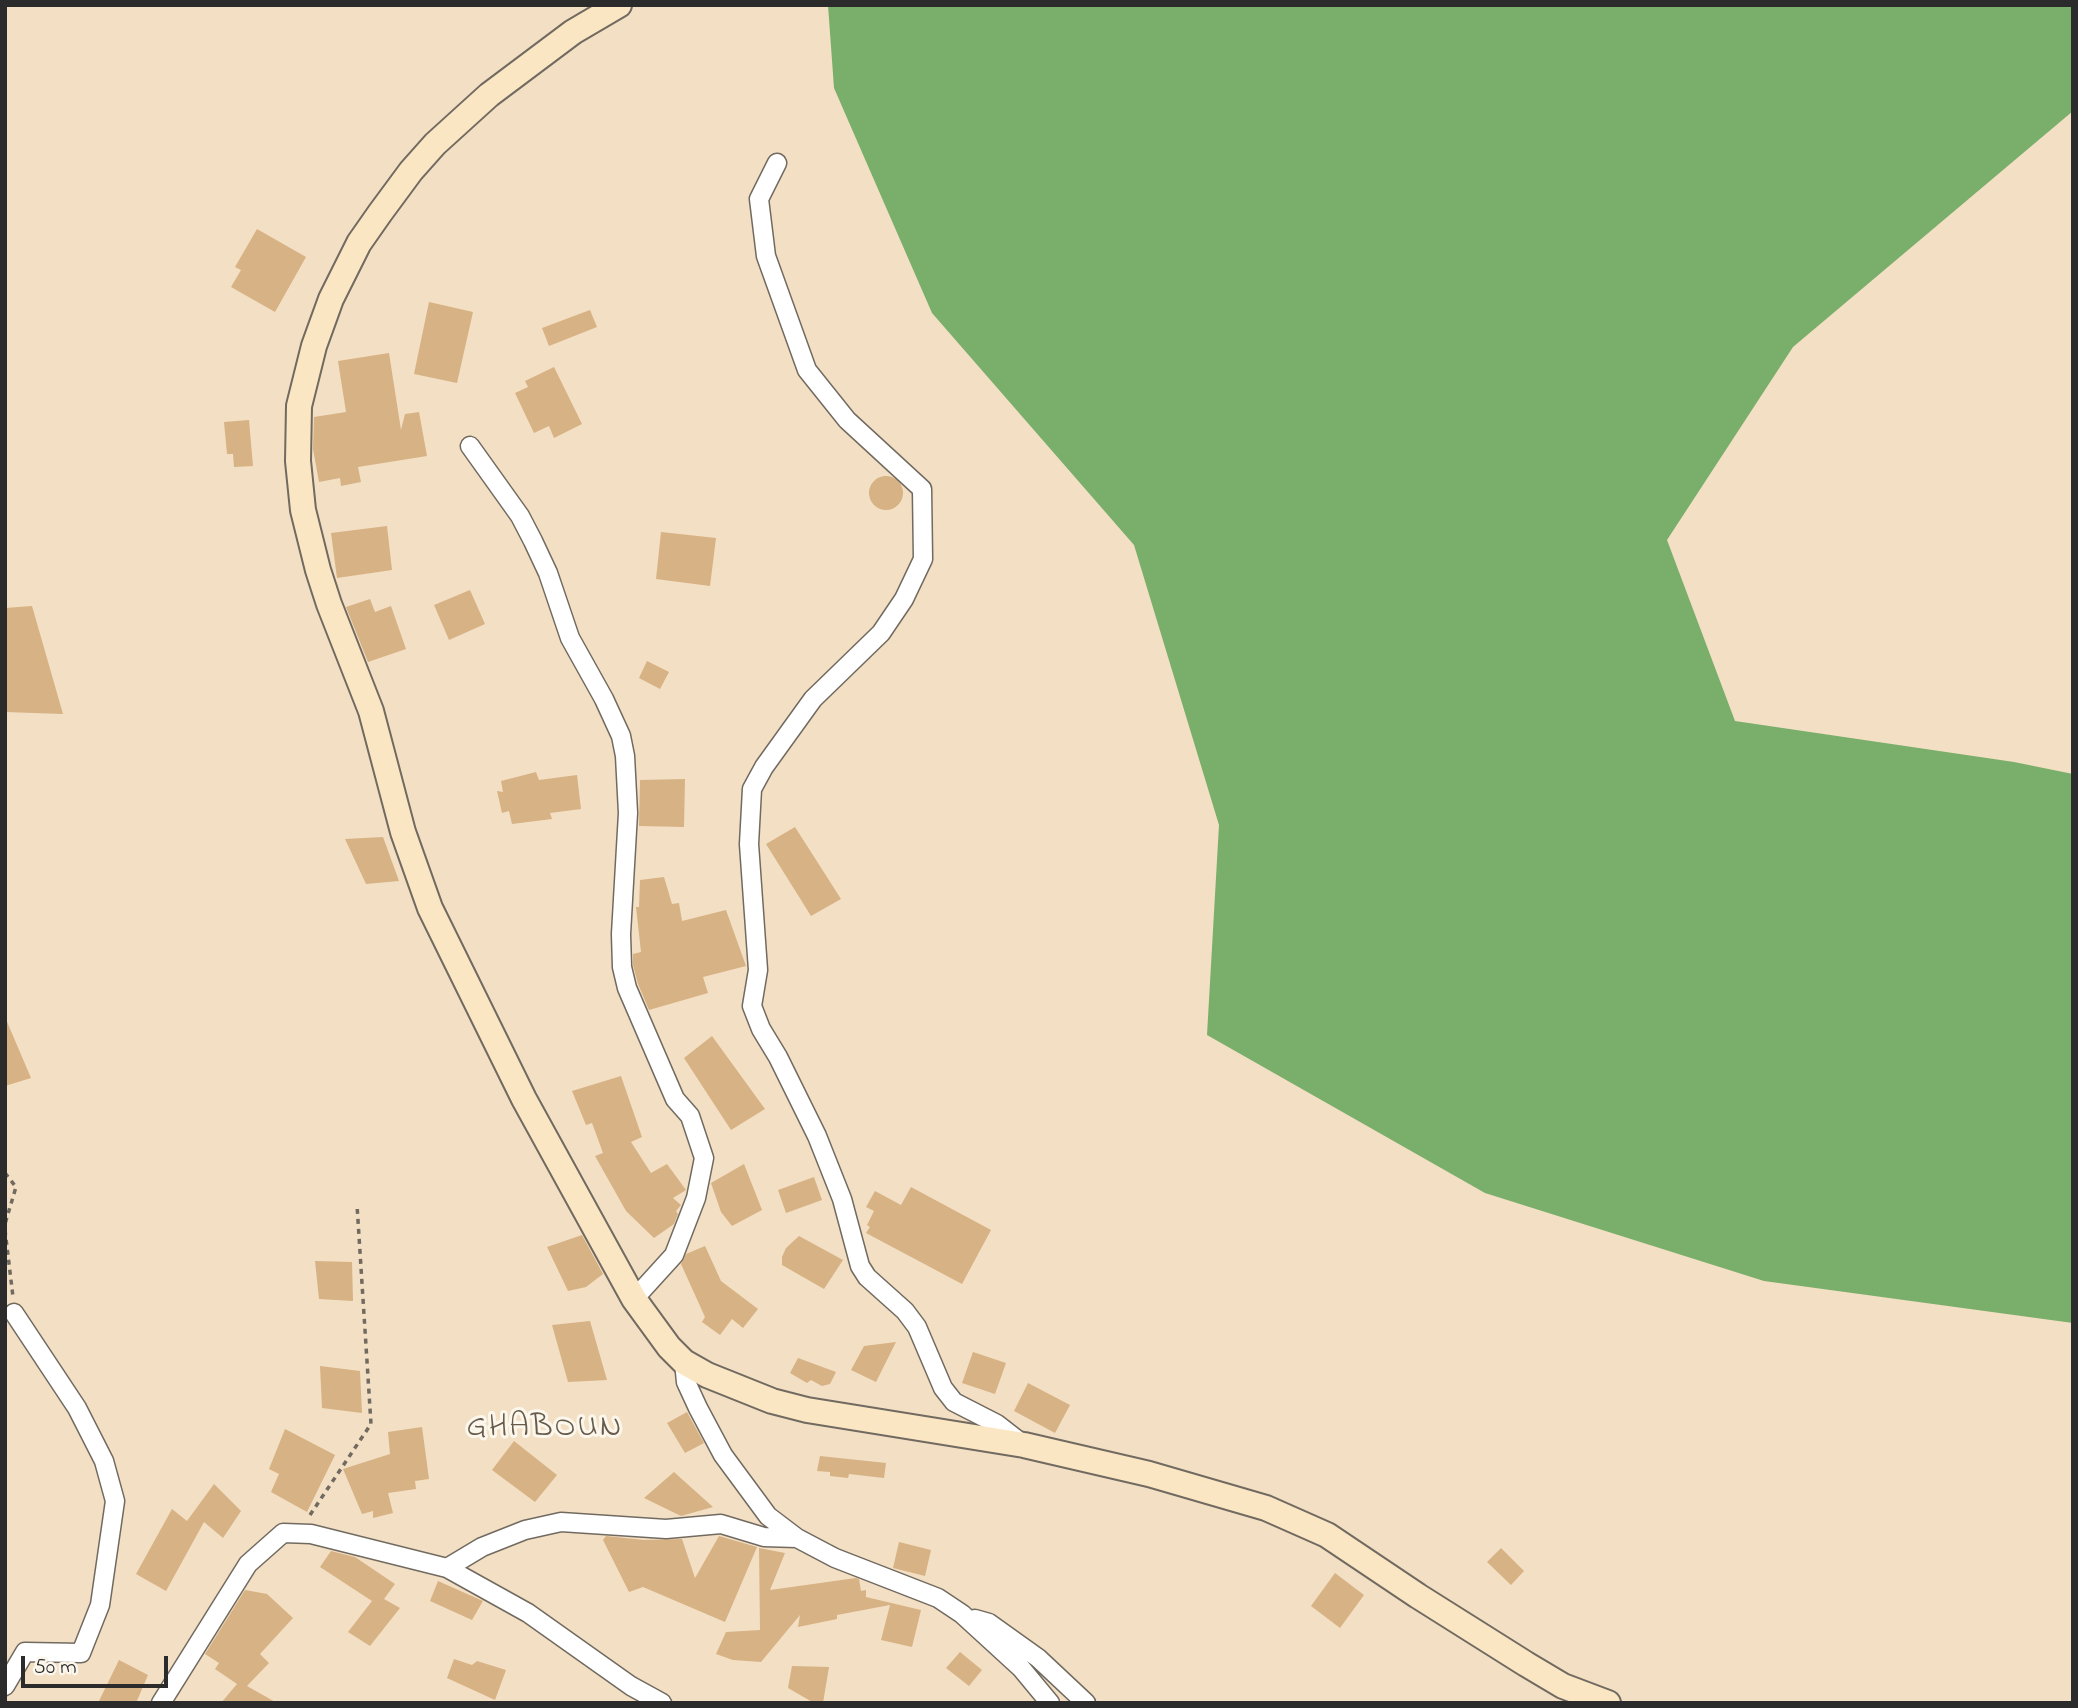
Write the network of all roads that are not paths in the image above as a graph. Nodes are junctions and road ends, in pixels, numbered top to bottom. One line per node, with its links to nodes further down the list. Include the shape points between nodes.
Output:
1 (619, 5): 4 (main road, via 573,32 489,95 435,144 380,212 331,299 314,346 299,406 298,449 303,510 318,570 371,711 425,898 524,1099)
2 (777, 163): 7 (street, via 759,200 766,256 807,370 847,420 922,489 923,559 881,633 814,699 752,789 749,845 758,970 752,1006 817,1136 867,1278 917,1327 943,1388 954,1402 997,1424)
3 (470, 446): 4 (street, via 525,525 548,573 570,638 621,736 628,813 622,967 675,1099 690,1116 704,1158 696,1198 674,1255)
4 (634, 1299): 6 (main road)
5 (15, 1313): 11 (street, via 78,1408 104,1461 115,1501 100,1605 81,1653 26,1652)
6 (684, 1362): 7 (main road, via 772,1401 807,1410); 8 (street, via 686,1382 723,1455 768,1516)
7 (1024, 1445): 16 (main road, via 1266,1508 1327,1535 1563,1686)
8 (797, 1538): 9 (street, via 764,1537 721,1524 666,1529 561,1521 482,1547); 10 (street, via 835,1558 938,1598)
9 (447, 1568): 12 (street, via 311,1534 283,1533 248,1564); 13 (street, via 528,1613)
10 (962, 1614): 14 (street, via 1021,1668); 15 (street, via 989,1623 1038,1658)
11 (5, 1686)
12 (161, 1703)
13 (662, 1703)
14 (1051, 1703)
15 (1086, 1703)
16 (1608, 1703)

